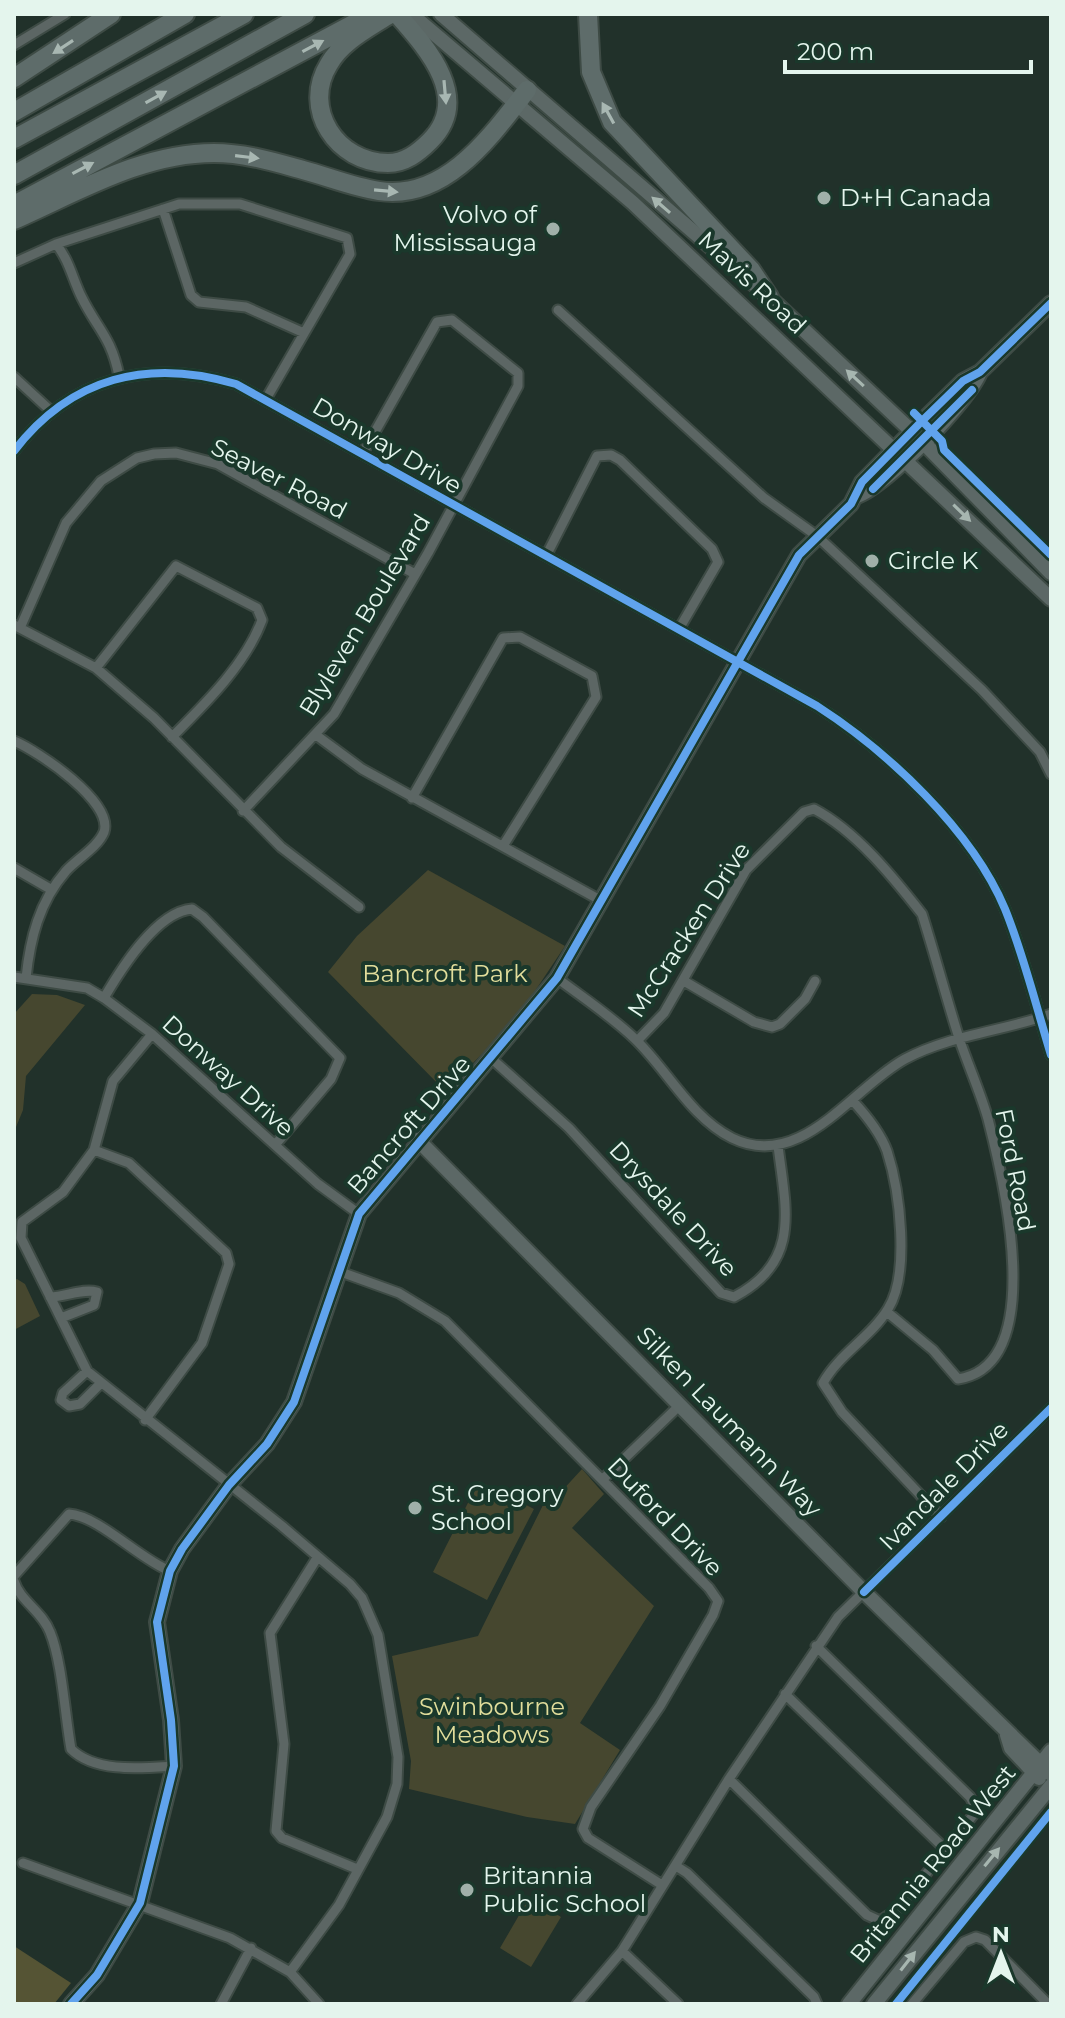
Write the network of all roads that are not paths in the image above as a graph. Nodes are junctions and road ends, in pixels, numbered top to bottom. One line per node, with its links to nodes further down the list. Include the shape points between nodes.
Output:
1 (65, 14): 11 (street)
2 (111, 14): 12 (highway, one-way to 12)
3 (185, 14): 14 (highway)
4 (244, 14): 15 (highway)
5 (305, 14): 16 (highway, one-way to 5)
6 (372, 14): 17 (highway, one-way to 6)
7 (390, 14): 10 (highway, one-way to 7, via 444,79 442,123 421,150 403,161 369,161 335,142 324,125 319,92 336,54)
8 (441, 14): 13 (street, Mavis Road)
9 (588, 14): 22 (highway, one-way to 9, via 751,270 612,122 591,72)
10 (408, 18): 13 (street, Mavis Road)
11 (14, 45)
12 (14, 78)
13 (522, 97): 19 (highway, one-way to 13, via 119,173 190,154 262,158 382,191 422,188 472,155); 22 (street, Mavis Road, one-way to 13); 33 (street, Mavis Road)
14 (14, 112)
15 (14, 139)
16 (14, 175)
17 (14, 205)
18 (163, 209): 20 (street); 25 (street, via 191,295 199,302 246,307); 25 (street, via 240,204 347,238 350,254)
19 (14, 220)
20 (56, 244): 21 (street); 26 (street, via 113,348)
21 (14, 263)
22 (769, 297): 30 (street, Mavis Road, one-way to 22)
23 (1051, 303): 30 (street, Bancroft Drive, via 980,372 963,381)
24 (558, 310): 35 (street, via 764,498)
25 (304, 333): 28 (street)
26 (119, 376): 28 (street, Donway Drive, via 152,371 205,375); 29 (street, Donway Drive)
27 (14, 377): 29 (street)
28 (266, 399): 32 (street, Donway Drive)
29 (52, 412): 31 (street, Donway Drive)
30 (917, 436): 33 (street, Bancroft Drive); 37 (street, Mavis Road)
31 (14, 451)
32 (363, 453): 34 (street, Donway Drive); 34 (street, Blyleven Boulevard, via 437,322 452,320 513,366 518,386)
33 (901, 454): 35 (street, Bancroft Drive, via 862,482 857,496); 39 (street, Mavis Road, one-way to 39)
34 (452, 506): 36 (street, Donway Drive); 38 (street, Blyleven Boulevard)
35 (817, 536): 42 (street, Bancroft Drive, via 782,580); 47 (street, via 982,690 1040,752)
36 (546, 556): 41 (street, Donway Drive); 41 (street, via 597,456 611,455 712,549 718,562)
37 (1051, 573)
38 (415, 574): 40 (street, Seaver Road, via 218,464 176,453 154,454 137,458 101,481 66,523); 44 (street, Blyleven Boulevard, via 334,714)
39 (1051, 599)
40 (17, 626): 43 (street)
41 (679, 629): 42 (street, Donway Drive)
42 (738, 661): 53 (street, Bancroft Drive); 62 (street, via 863,737 962,840 1004,908)
43 (96, 668): 45 (street); 45 (street, via 176,566 257,608 262,620 257,634)
44 (316, 735): 48 (street); 49 (street, Blyleven Boulevard)
45 (172, 737): 49 (street)
46 (14, 741): 52 (street, via 54,763 102,811 103,836)
47 (1051, 774)
48 (412, 798): 50 (street); 50 (street, via 503,638 520,637 592,676 596,697)
49 (243, 811): 54 (street)
50 (503, 846): 53 (street)
51 (14, 868): 52 (street)
52 (52, 890): 56 (street, via 30,940)
53 (600, 900): 57 (street, Bancroft Drive)
54 (359, 907)
55 (14, 977): 56 (street, Donway Drive)
56 (26, 978): 60 (street, Donway Drive, via 87,988)
57 (557, 978): 65 (street); 67 (street, Bancroft Drive)
58 (684, 981): 59 (street, via 768,1027 789,1016); 64 (street, McCracken Drive, via 746,870 804,812 814,809 836,821 922,914); 65 (street, McCracken Drive)
59 (815, 981)
60 (104, 998): 63 (street, Donway Drive); 70 (street, via 128,960 172,914 192,909 203,917 340,1058 331,1079)
61 (1051, 1014): 62 (street)
62 (1040, 1018): 64 (street); 66 (street)
63 (152, 1034): 70 (street, Donway Drive); 72 (street, via 113,1081)
64 (960, 1039): 68 (street, via 906,1058); 76 (street, Ford Road, via 1000,1172 1014,1287 1009,1329 982,1371 958,1379)
65 (637, 1041): 71 (street, via 706,1122 734,1140)
66 (1051, 1055)
67 (492, 1059): 69 (street, Bancroft Drive); 71 (street, Drysdale Drive, via 569,1128 721,1293 734,1297 774,1266 783,1246 786,1224)
68 (852, 1100): 71 (street, via 801,1138); 76 (street, via 876,1129 893,1177 900,1282)
69 (418, 1140): 73 (street, Bancroft Drive); 80 (street, Silken Laumann Way)
70 (275, 1145): 73 (street, Donway Drive)
71 (778, 1146)
72 (94, 1150): 75 (street, via 63,1192 22,1222 21,1238); 82 (street, via 139,1172 226,1253 229,1264 202,1343)
73 (359, 1214): 74 (street, Bancroft Drive)
74 (338, 1271): 83 (street, Duford Drive, via 399,1293 445,1321); 84 (street, Bancroft Drive, via 294,1402 267,1444)
75 (50, 1297): 77 (street); 77 (street, via 97,1292 94,1305)
76 (887, 1312): 85 (street, via 823,1383 842,1412)
77 (61, 1318): 78 (street)
78 (87, 1371): 79 (street); 79 (street, via 61,1400 69,1406 80,1404)
79 (101, 1383): 82 (street)
80 (681, 1404): 83 (street); 89 (street, Silken Laumann Way)
81 (1051, 1408): 85 (street, Ivandale Drive)
82 (145, 1420): 84 (street)
83 (602, 1480): 100 (street, Duford Drive, via 718,1601 660,1706 591,1807 583,1829 588,1838)
84 (229, 1485): 86 (street); 87 (street, Bancroft Drive)
85 (941, 1517): 89 (street, Ivandale Drive)
86 (317, 1558): 99 (street, via 362,1598 378,1635 398,1757 387,1817); 99 (street, via 270,1633 284,1744 276,1831)
87 (170, 1571): 88 (street, via 134,1553 82,1515 69,1514); 93 (street, Bancroft Drive, via 157,1633)
88 (14, 1579): 93 (street, via 50,1632 71,1749 97,1764)
89 (864, 1592): 90 (street, Ivandale Drive); 95 (street, Silken Laumann Way, via 1007,1735 1018,1740)
90 (816, 1646): 91 (street, Ivandale Drive); 96 (street, via 970,1797 974,1814)
91 (785, 1694): 94 (street, Ivandale Drive); 96 (street)
92 (1051, 1751): 95 (street, Britannia Road West)
93 (174, 1766): 101 (street, Bancroft Drive)
94 (729, 1779): 96 (street, via 867,1915 880,1921 898,1909); 98 (street, Ivandale Drive)
95 (1046, 1779): 111 (street, Britannia Road West); 112 (street, Britannia Road West, one-way to 95)
96 (945, 1849)
97 (23, 1863): 101 (street)
98 (676, 1866): 100 (street, Ivandale Drive); 110 (street)
99 (357, 1869): 104 (street, via 328,1923)
100 (662, 1885): 103 (street, Ivandale Drive)
101 (140, 1903): 102 (street); 105 (street, Bancroft Drive, via 97,1975)
102 (251, 1948): 104 (street); 106 (street)
103 (622, 1951): 108 (street, Ivandale Drive); 109 (street)
104 (290, 1972): 107 (street)
105 (71, 2004)
106 (221, 2004)
107 (319, 2004)
108 (577, 2004)
109 (678, 2004)
110 (817, 2004)
111 (849, 2004)
112 (874, 2004)
113 (912, 2004): 114 (street, via 964,1942 976,1937)
114 (1048, 2004)

